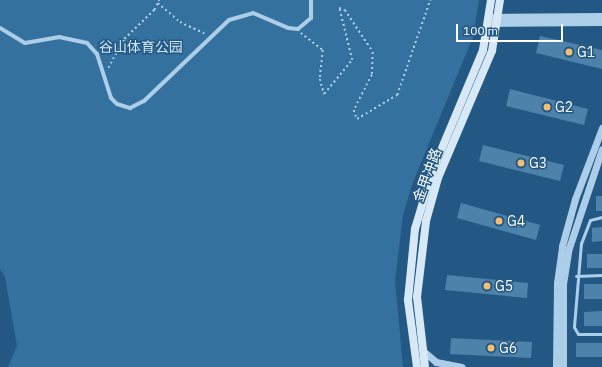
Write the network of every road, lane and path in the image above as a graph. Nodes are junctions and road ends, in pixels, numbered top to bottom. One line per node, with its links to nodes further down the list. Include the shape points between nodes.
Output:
1 (311, 0): 11 (street, via 311,18)
2 (430, 0): 11 (path, via 397,95 357,119 354,110 372,75 374,52 345,10 339,8 352,60 324,94 320,79 323,50)
3 (491, 0): 7 (main road, 金甲冲路)
4 (500, 0): 8 (main road, 金甲冲路)
5 (159, 1): 12 (path, via 180,22); 13 (path, via 124,39 112,65)
6 (602, 16): 8 (street)
7 (490, 20): 8 (street); 21 (main road, 金甲冲路, via 483,50 432,172 417,219 408,300)
8 (499, 20): 9 (street); 20 (main road, 金甲冲路, via 492,51 438,178 426,221 417,281)
9 (602, 22)
10 (0, 28): 13 (street, via 25,43 59,37 78,38 93,47)
11 (298, 29): 12 (street, via 246,13 229,20)
12 (211, 35): 13 (street, via 137,106 117,104)
13 (102, 70)
14 (602, 128): 24 (street, via 575,199 562,246 557,283)
15 (602, 148): 25 (street, via 569,248 564,284)
16 (602, 217): 18 (lane, via 593,218 587,224)
17 (602, 275): 18 (lane)
18 (576, 276): 19 (lane, via 576,331 582,335)
19 (602, 334)
20 (422, 349): 22 (main road, 金甲冲路); 23 (street, via 436,362)
21 (417, 367)
22 (425, 367)
23 (462, 367)
24 (556, 367)
25 (563, 367)

